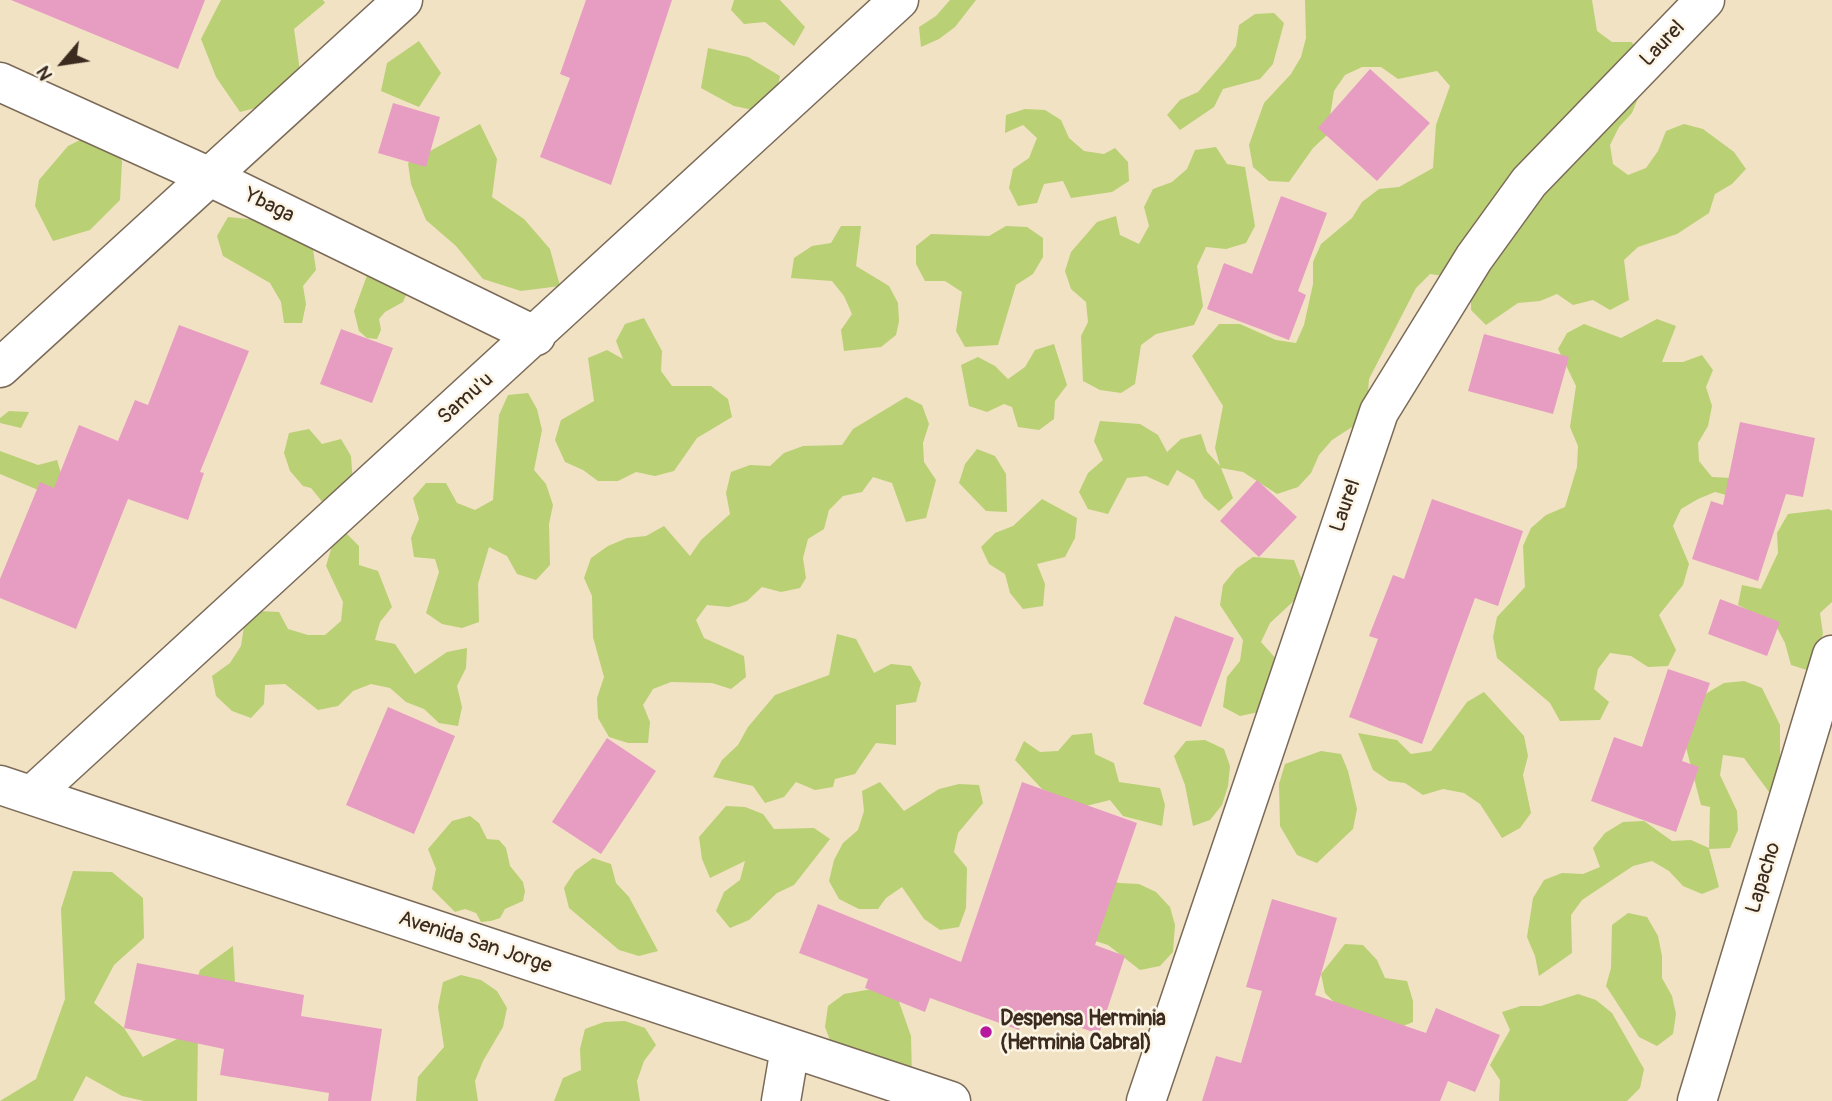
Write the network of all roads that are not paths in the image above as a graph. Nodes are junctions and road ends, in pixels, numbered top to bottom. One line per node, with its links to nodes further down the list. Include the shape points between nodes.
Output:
1 (403, 0): 5 (street)
2 (899, 0): 6 (street, Samu'u)
3 (1705, 0): 13 (street, Laurel, via 1529,182 1474,258 1379,412)
4 (0, 82): 5 (street, Ybaga)
5 (210, 177): 6 (street, Ybaga); 7 (street)
6 (536, 336): 9 (street, Samu'u)
7 (0, 368)
8 (1832, 655): 14 (street, Lapacho)
9 (16, 790): 10 (street, Avenida San Jorge)
10 (790, 1048): 11 (street); 12 (street, Avenida San Jorge)
11 (781, 1101)
12 (951, 1101)
13 (1146, 1101)
14 (1697, 1101)

